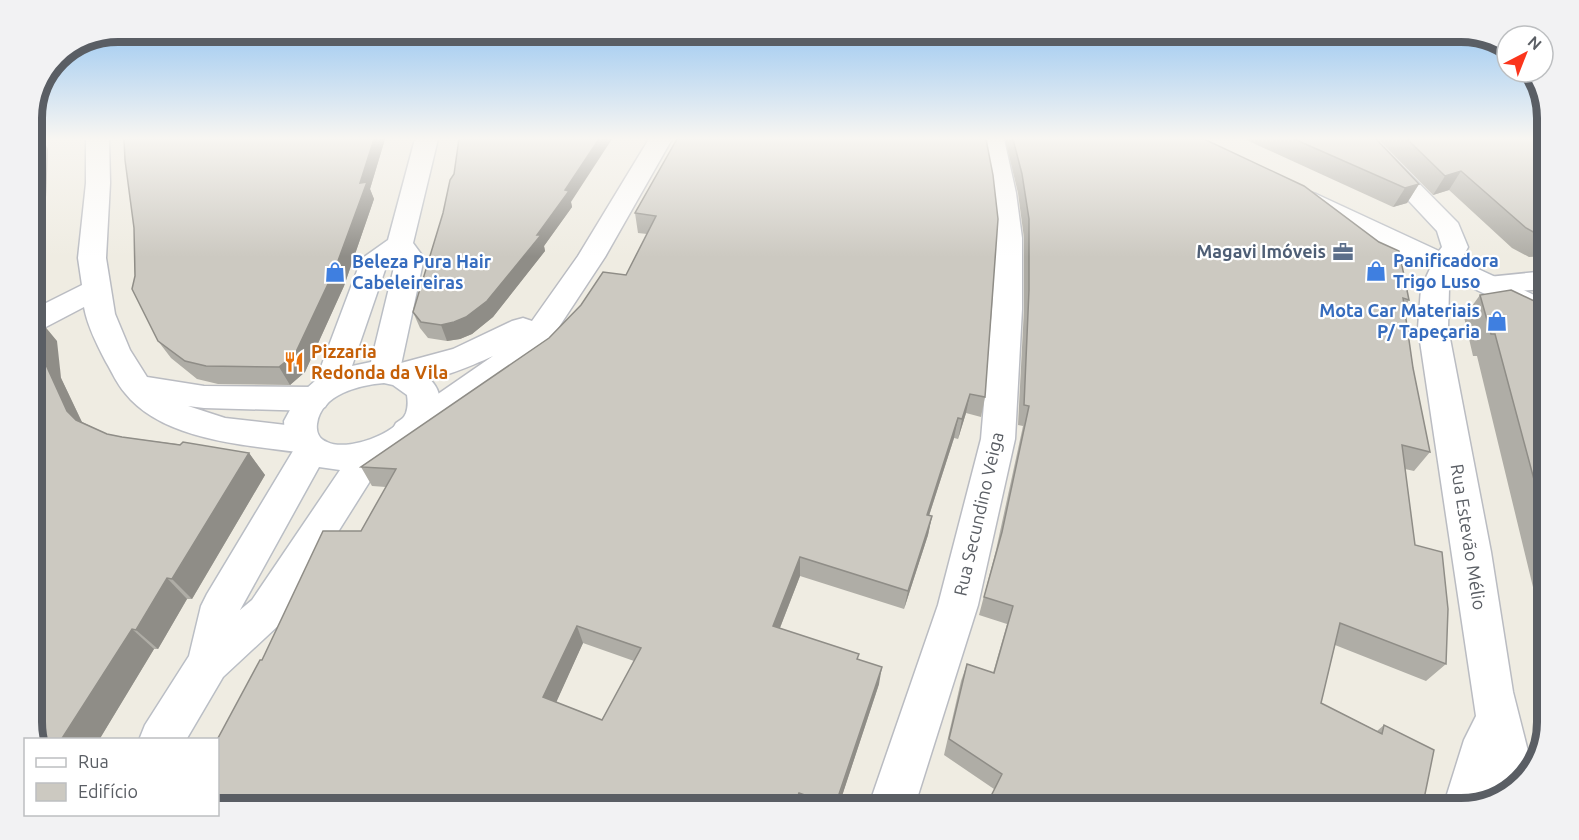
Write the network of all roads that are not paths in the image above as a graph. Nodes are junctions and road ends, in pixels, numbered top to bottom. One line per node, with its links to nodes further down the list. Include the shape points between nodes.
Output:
1 (98, 178): 11 (street, via 92,258)
2 (417, 178): 7 (street)
3 (638, 178): 12 (street)
4 (1001, 178): 26 (street, Rua Secundino Veiga, via 1009,238 998,439 958,605)
5 (1399, 178): 8 (street, Rua Estevão Mélio, via 1449,229 1455,247)
6 (1285, 188): 8 (street)
7 (400, 243): 15 (street, via 410,258); 17 (street, via 374,263)
8 (1445, 264): 10 (street); 22 (street, Rua Estevão Mélio, via 1435,288 1433,328)
9 (1537, 281): 10 (street)
10 (1488, 284): 13 (street)
11 (96, 289): 14 (street); 16 (street, via 107,332)
12 (562, 302): 15 (street, via 491,346 433,368); 18 (street, via 549,322 522,349)
13 (1537, 307)
14 (42, 317)
15 (392, 373): 17 (street, via 346,378); 18 (street, via 414,380 422,391 425,404)
16 (136, 386): 17 (street, via 204,397); 19 (street, via 162,408 189,420)
17 (321, 393): 19 (street, via 301,420 299,430)
18 (408, 432): 20 (street, via 391,445)
19 (307, 445): 20 (street, via 327,456 347,458); 21 (street, via 222,606)
20 (370, 453): 21 (street, via 266,612)
21 (208, 663): 23 (street)
22 (1498, 719): 24 (street, Rua Estevão Mélio); 25 (street, via 1486,740)
23 (162, 738)
24 (1512, 778)
25 (1469, 797)
26 (894, 798)

